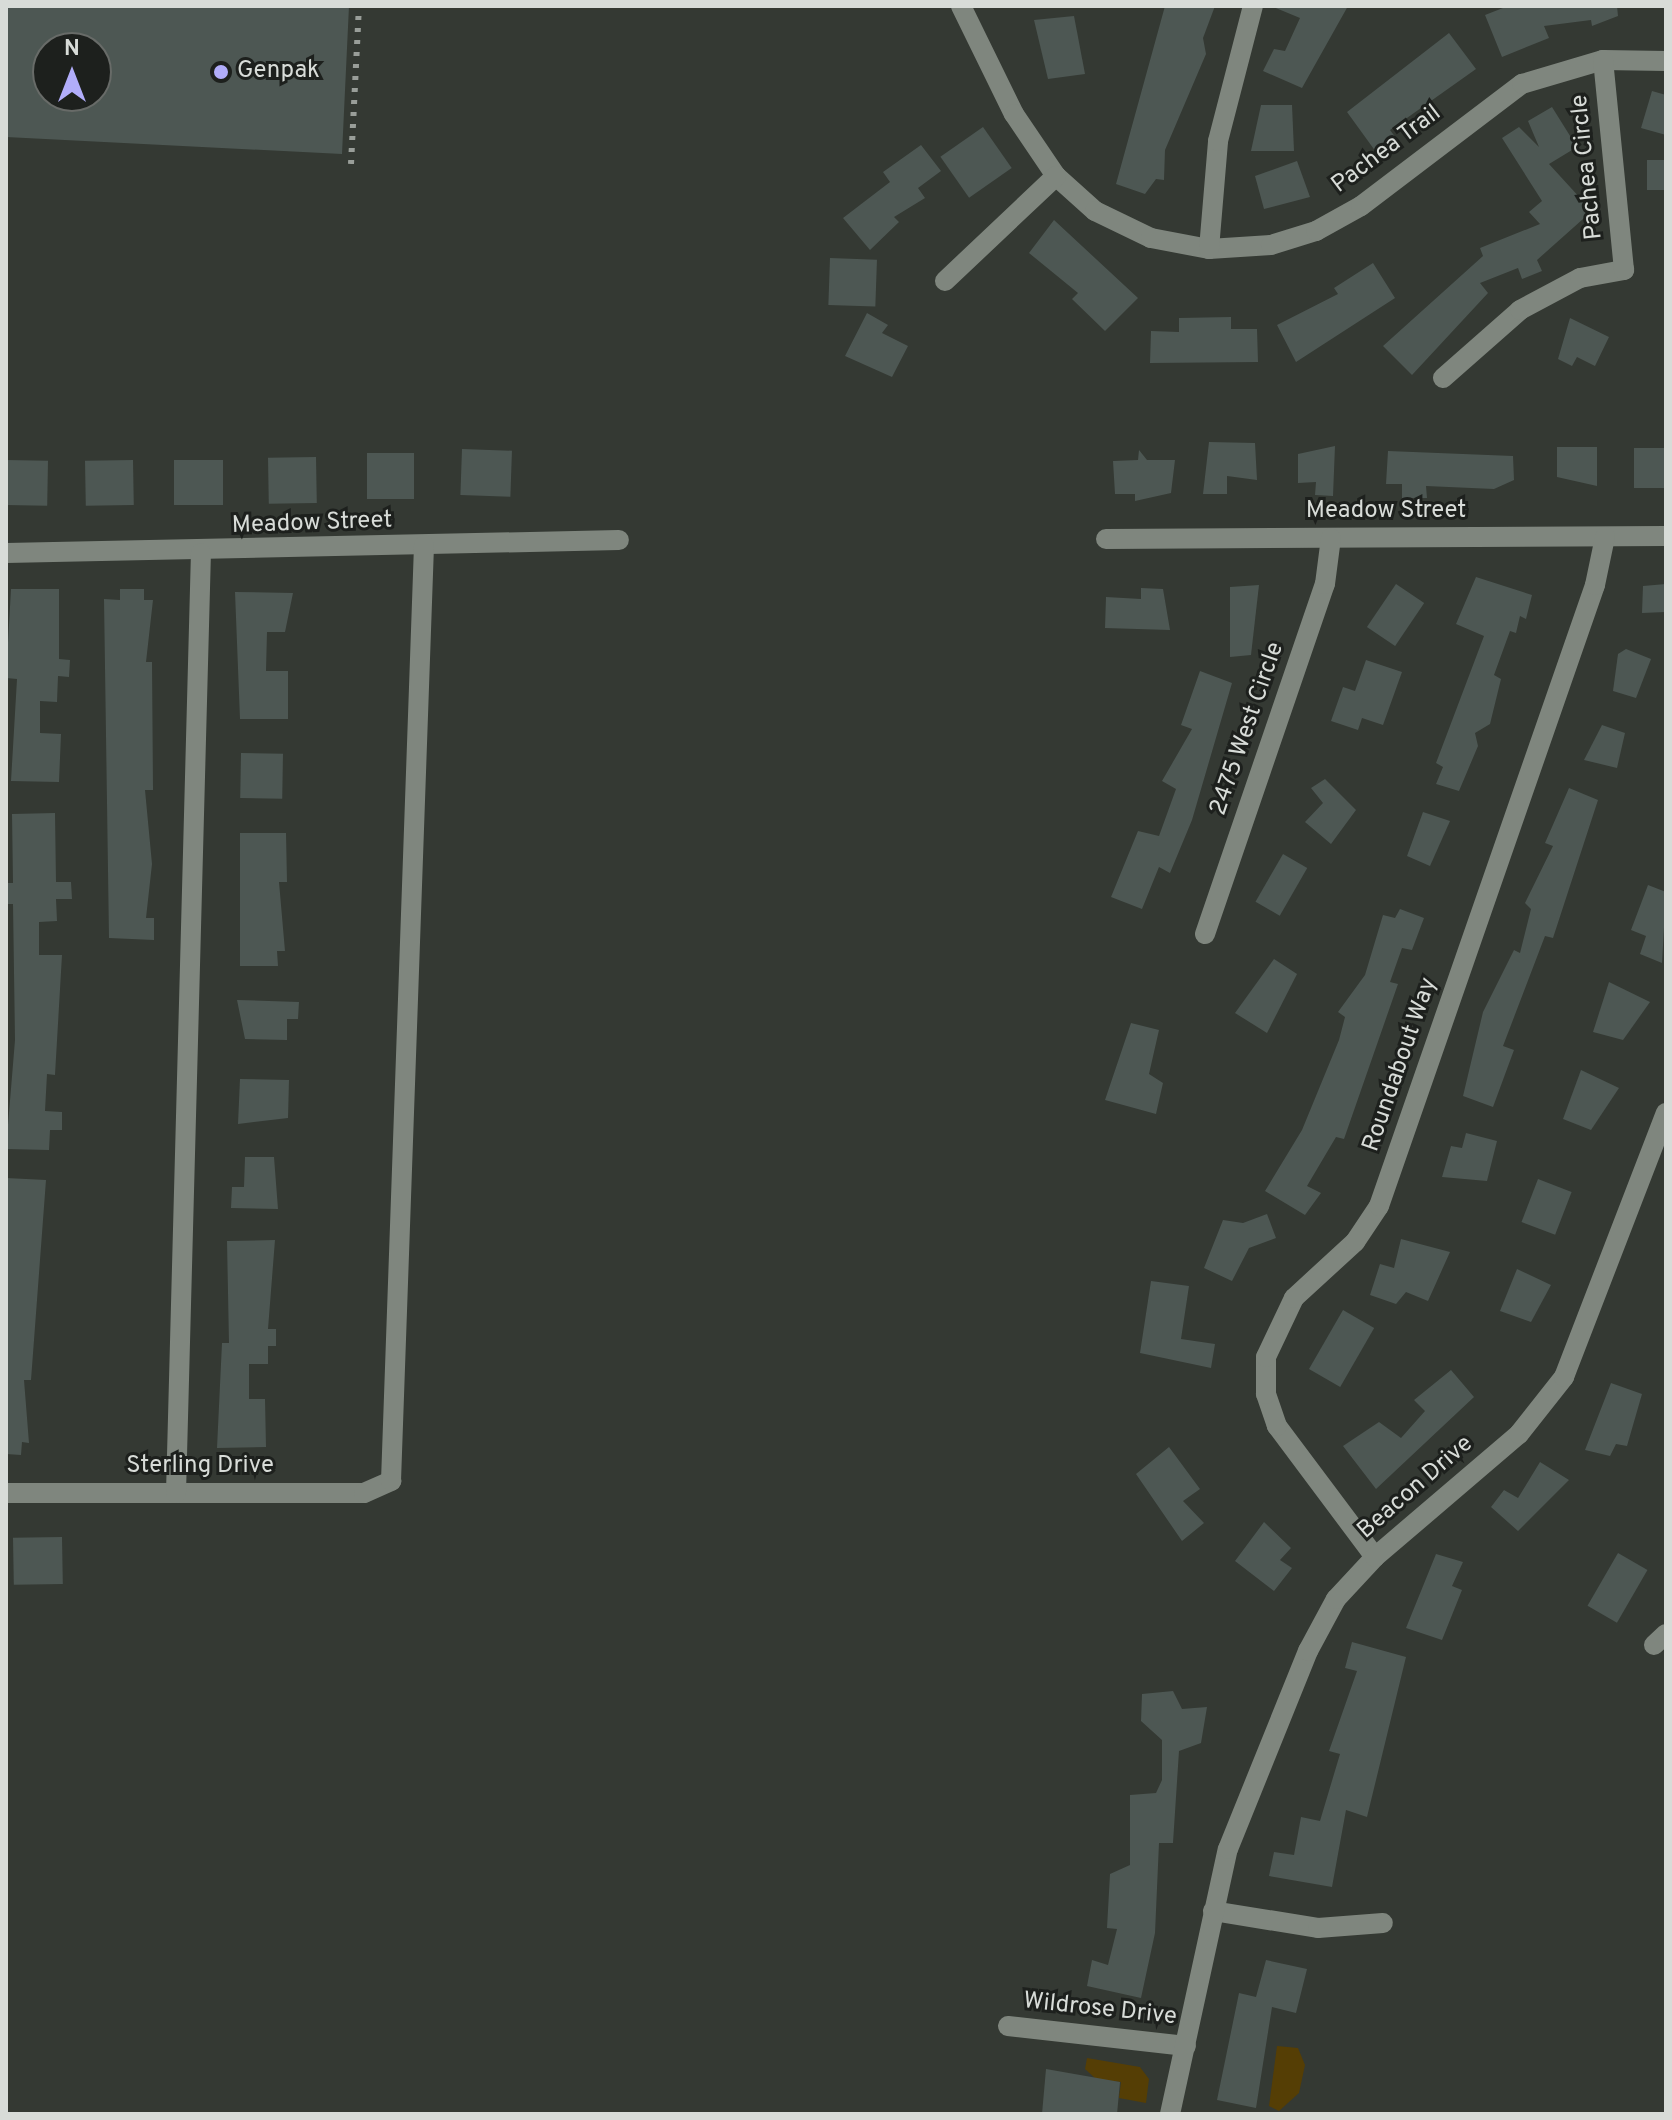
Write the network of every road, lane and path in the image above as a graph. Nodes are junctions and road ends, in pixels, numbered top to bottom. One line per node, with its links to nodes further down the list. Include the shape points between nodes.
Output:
1 (961, 6): 5 (street, Pachea Trail, via 1014,114)
2 (1253, 6): 6 (street, via 1218,141)
3 (1603, 60): 4 (street, Pachea Trail); 6 (street, Pachea Trail, via 1522,84 1361,206 1316,231 1271,245); 8 (street, Pachea Circle, via 1624,270 1580,278 1520,310)
4 (1666, 61)
5 (1056, 176): 6 (street, Pachea Trail, via 1095,211 1151,238); 7 (street)
6 (1209, 249)
7 (945, 281)
8 (1443, 378)
9 (1666, 536): 10 (street, Meadow Street)
10 (1605, 537): 11 (street, Meadow Street); 21 (street, Roundabout Way, via 1595,585 1379,1206 1355,1242 1294,1298 1266,1357 1266,1394 1277,1426)
11 (1331, 538): 12 (street, Meadow Street); 17 (street, 2475 West Circle, via 1325,584)
12 (1106, 539)
13 (619, 540): 14 (street, Meadow Street)
14 (424, 546): 16 (street, Meadow Street); 20 (street, Sterling Drive, via 391,1481 364,1493)
15 (6, 553): 16 (street, Meadow Street)
16 (201, 553): 20 (street)
17 (1205, 934)
18 (1666, 1113): 21 (street, Beacon Drive, via 1564,1377 1519,1434)
19 (6, 1493): 20 (street, Sterling Drive)
20 (176, 1493)
21 (1375, 1557): 22 (street, Beacon Drive, via 1336,1599 1308,1651 1243,1806)
22 (1213, 1911): 23 (street, via 1318,1928); 25 (street, Beacon Drive)
23 (1383, 1923)
24 (1008, 2026): 25 (street, Wildrose Drive)
25 (1186, 2046): 26 (street, Beacon Drive)
26 (1170, 2114)

